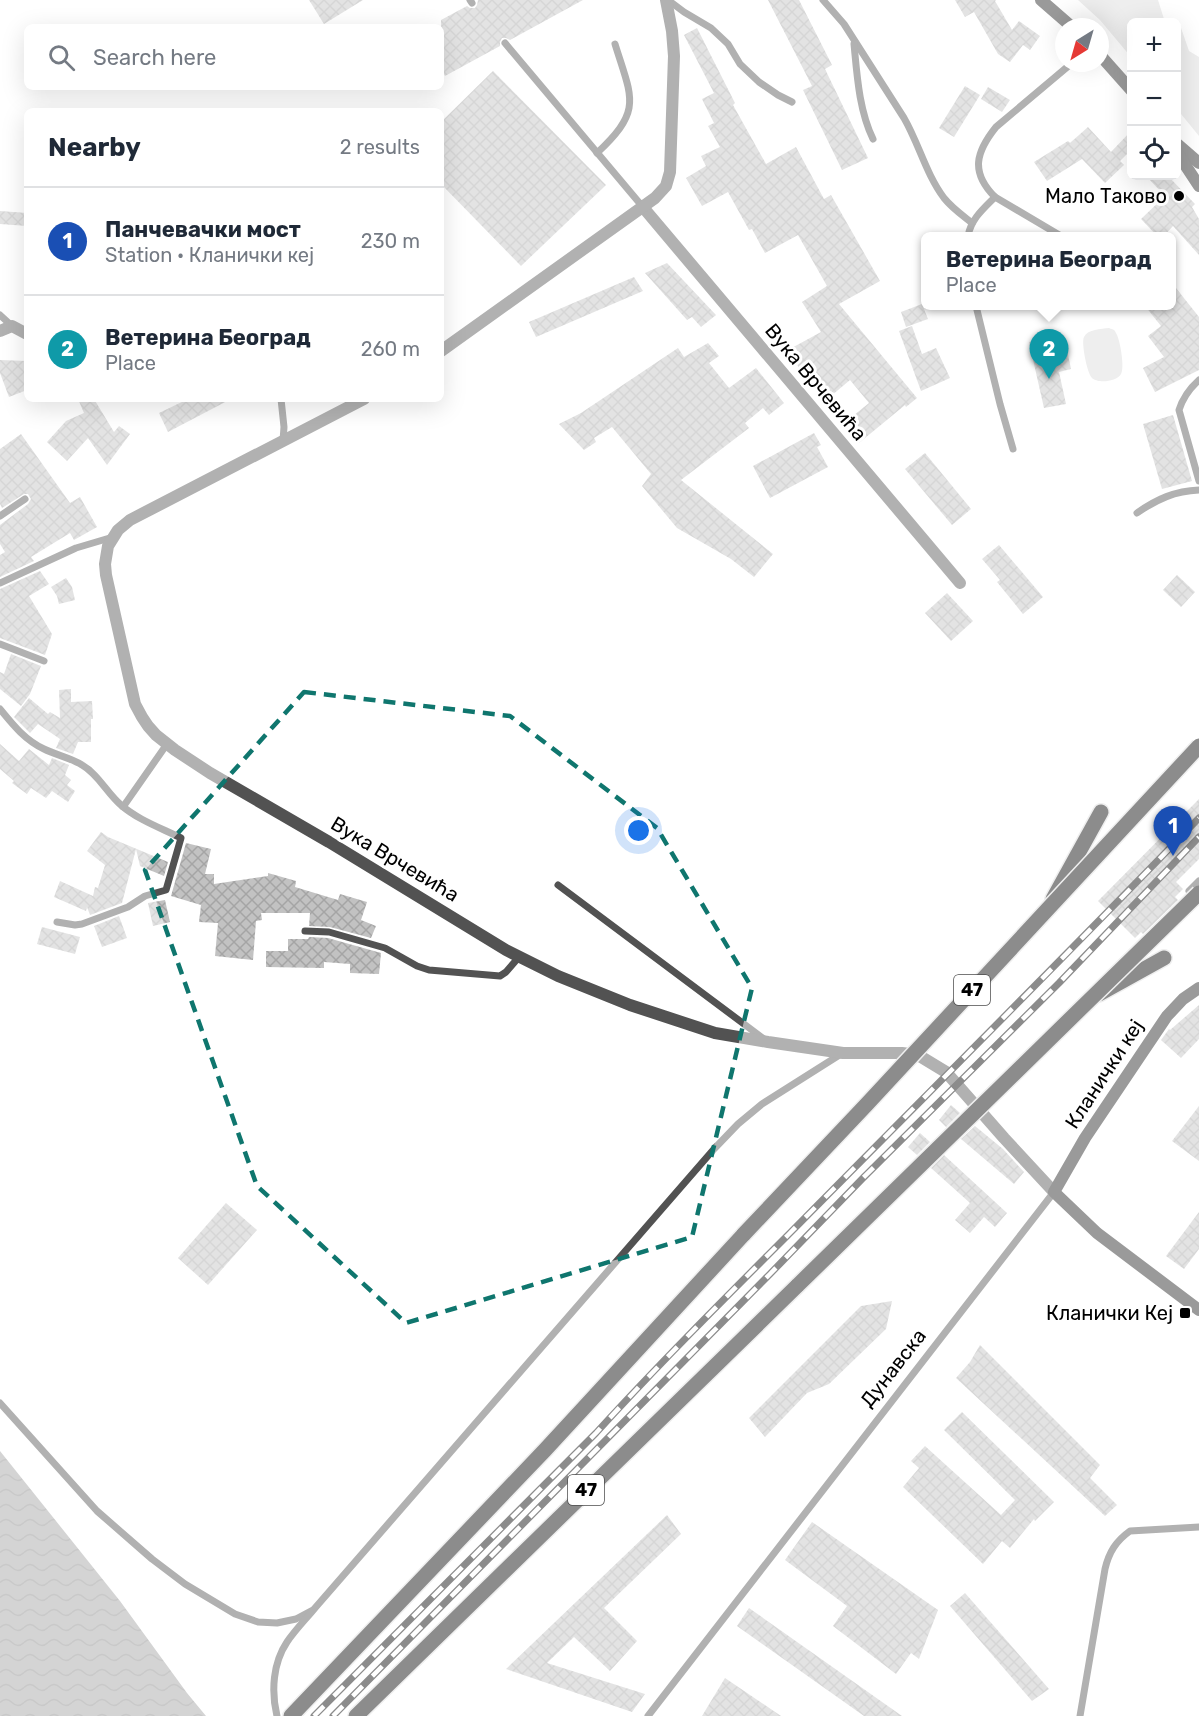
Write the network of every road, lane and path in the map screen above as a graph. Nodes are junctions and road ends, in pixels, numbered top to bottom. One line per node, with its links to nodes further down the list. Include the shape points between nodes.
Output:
1 (667, 0): 11 (lane, via 711,28 759,82); 19 (street, via 674,56 670,172 661,193)
2 (823, 0): 5 (lane)
3 (1041, 0): 4 (main road)
4 (1062, 18)
5 (853, 38): 12 (lane, via 858,81); 20 (lane, via 913,134 937,188)
6 (505, 43): 14 (lane)
7 (615, 44): 14 (lane, via 631,95 630,109 614,137)
8 (1109, 65): 10 (main road)
9 (1061, 72): 18 (lane, via 987,138 977,162 987,190)
10 (1127, 86)
11 (792, 102)
12 (873, 139)
13 (1181, 147): 16 (main road)
14 (597, 153): 19 (lane)
15 (1181, 159): 17 (main road)
16 (1199, 163)
17 (1199, 186)
18 (994, 197): 20 (lane); 22 (lane)
19 (642, 206): 27 (street); 40 (street, Вука Врчевића)
20 (972, 223): 21 (lane)
21 (969, 232)
22 (1053, 232)
23 (977, 310): 32 (lane)
24 (0, 315): 25 (lane)
25 (6, 328): 26 (street)
26 (24, 333)
27 (444, 349)
28 (1199, 380): 33 (lane, via 1182,399 1179,410)
29 (281, 402): 31 (lane)
30 (358, 402): 31 (street)
31 (283, 442): 38 (street, via 130,520)
32 (1013, 449)
33 (1199, 481)
34 (1199, 490): 36 (lane, via 1162,497)
35 (25, 499): 37 (lane)
36 (1137, 513)
37 (0, 516)
38 (113, 537): 39 (lane, via 76,548); 44 (street, Вука Врчевића, via 106,551 106,575 131,691 142,717)
39 (0, 583)
40 (960, 583)
41 (0, 644): 42 (lane)
42 (45, 662)
43 (0, 709): 46 (lane, via 32,742 89,770)
44 (167, 744): 46 (lane); 54 (street, Вука Врчевића)
45 (1199, 746): 51 (main road, 47, bridge)
46 (123, 807): 52 (lane, via 181,838 166,890 82,924)
47 (1101, 812): 51 (main road, bridge)
48 (1199, 881): 50 (lane)
49 (558, 885): 58 (lane)
50 (1194, 892): 57 (main road, 47, bridge)
51 (1048, 909): 66 (main road, 47, bridge, via 545,1450)
52 (57, 922)
53 (305, 931): 54 (lane, via 329,932 385,948 429,970 500,976)
54 (519, 957): 58 (street, Вука Врчевића, via 640,1008 715,1033)
55 (1164, 958): 57 (main road)
56 (1199, 988): 60 (main road, Кланички кеј, via 1167,1016 1085,1138)
57 (1096, 995): 67 (main road, 47, bridge)
58 (768, 1042): 59 (street, Вука Врчевића)
59 (843, 1053): 60 (street, Вука Врчевића, via 902,1053 918,1055 933,1063 946,1072); 64 (lane, via 762,1104 714,1149)
60 (1054, 1192): 61 (main road, via 1097,1233); 68 (lane, Дунавска)
61 (1199, 1310)
62 (0, 1403): 64 (lane, via 97,1511 185,1584 235,1614 258,1622 296,1619)
63 (1199, 1527): 69 (lane, via 1130,1531 1115,1544 1105,1569)
64 (315, 1608): 65 (lane, via 287,1642 276,1669 273,1686)
65 (277, 1716)
66 (291, 1716)
67 (357, 1716)
68 (648, 1716)
69 (1080, 1716)

